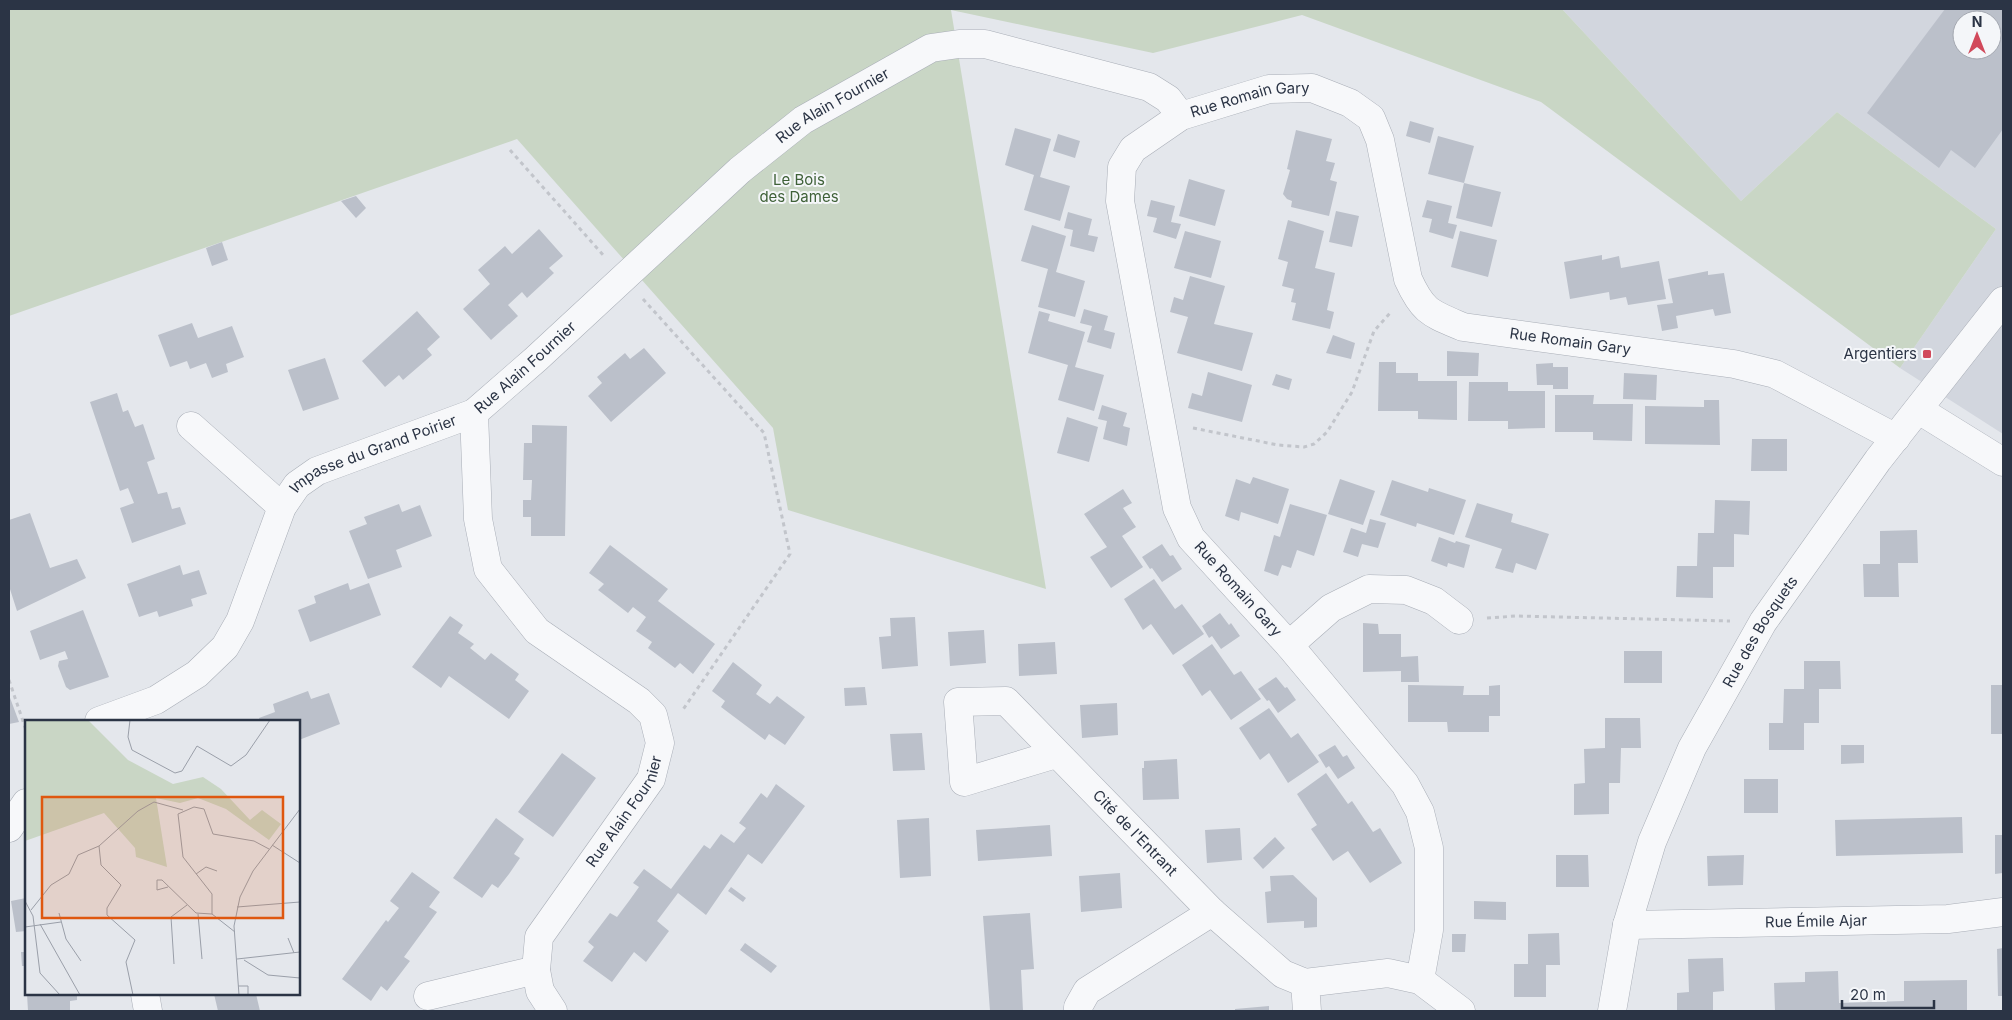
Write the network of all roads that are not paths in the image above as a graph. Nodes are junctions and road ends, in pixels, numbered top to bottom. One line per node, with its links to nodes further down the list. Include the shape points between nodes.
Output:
1 (1181, 116): 4 (street, Rue Alain Fournier, via 1168,100 1149,87 985,44 931,48 803,120 740,170); 6 (street, Rue Romain Gary, via 1269,89 1312,88 1350,102 1371,118 1380,140 1408,279 1417,299 1432,314 1463,327 1734,364 1775,374); 10 (street, Rue Romain Gary, via 1133,149 1122,167 1120,201 1177,508 1191,538)
2 (2003, 301): 3 (street, Rue des Bosquets)
3 (1919, 410): 6 (street, Rue des Bosquets); 7 (street)
4 (474, 413): 8 (street, Impasse du Grand Poirier, via 318,472 297,485); 18 (street, Rue Alain Fournier, via 478,518 488,569 537,631 653,714 660,743 651,779 539,937)
5 (191, 426): 8 (street, Impasse du Grand Poirier)
6 (1896, 438): 17 (street, Rue des Bosquets, via 1763,622 1692,748 1652,842)
7 (2003, 462)
8 (282, 507): 11 (street, Impasse du Grand Poirier, via 240,621 224,648 197,674 156,700)
9 (1459, 620): 10 (street, Rue Romain Gary, via 1434,601 1406,590 1369,589 1332,608)
10 (1289, 645): 19 (street, Rue Romain Gary, via 1405,784 1420,812 1429,848 1429,930)
11 (103, 720)
12 (1056, 754): 15 (street, Cité de l'Entrant)
13 (25, 804): 14 (street)
14 (9, 828)
15 (1212, 912): 20 (street, Cité de l'Entrant, via 1283,974); 25 (street, via 1087,991)
16 (2003, 912): 17 (street, Rue Émile Ajar, via 1948,919)
17 (1627, 925): 28 (street, Rue des Bosquets)
18 (536, 970): 22 (street); 24 (street, Rue Alain Fournier, via 540,991)
19 (1420, 980): 20 (street, via 1388,973); 27 (street)
20 (1305, 983): 26 (street)
21 (145, 995): 23 (street)
22 (428, 996)
23 (148, 1011)
24 (553, 1011)
25 (1078, 1011)
26 (1307, 1011)
27 (1461, 1011)
28 (1612, 1011)

